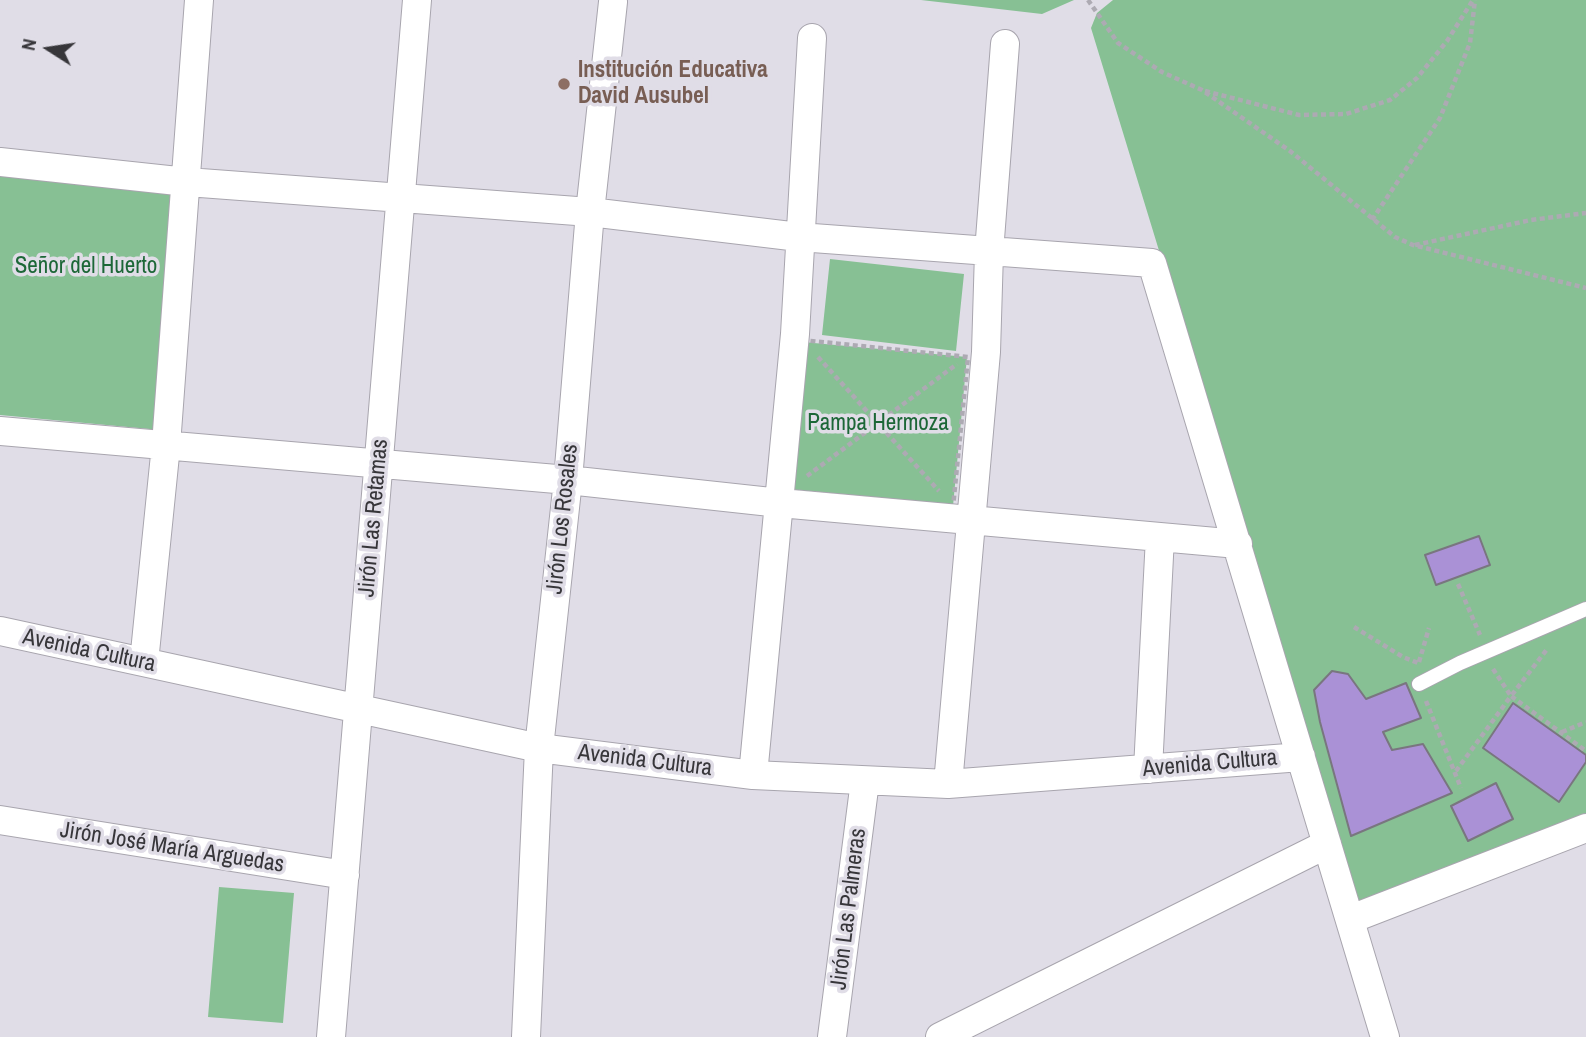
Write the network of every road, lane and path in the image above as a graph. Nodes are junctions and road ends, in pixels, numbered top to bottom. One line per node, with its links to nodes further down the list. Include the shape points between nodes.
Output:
1 (199, 0): 10 (street)
2 (417, 0): 11 (street, Jirón Las Retamas)
3 (1088, 0): 8 (path, via 1118,43 1162,72)
4 (1474, 0): 8 (path, via 1417,78 1390,100 1346,114 1299,115); 14 (path, via 1470,43 1440,118)
5 (613, 2): 12 (street, Jirón Los Rosales)
6 (812, 38): 15 (street)
7 (1005, 44): 17 (street)
8 (1202, 90): 14 (path, via 1290,151)
9 (0, 162): 10 (street)
10 (187, 182): 11 (street); 23 (street)
11 (401, 199): 12 (street); 24 (street, Jirón Las Retamas)
12 (590, 212): 15 (street); 25 (street, Jirón Los Rosales)
13 (1586, 213): 16 (path)
14 (1372, 220): 16 (path)
15 (799, 237): 17 (street); 19 (street)
16 (1413, 245): 18 (path)
17 (989, 252): 20 (street); 29 (street, via 1152,263)
18 (1586, 288)
19 (798, 337): 20 (path); 21 (path); 26 (street); 26 (path)
20 (977, 355): 21 (path); 27 (street); 27 (path)
21 (878, 422): 26 (path); 27 (path)
22 (0, 430): 23 (street)
23 (166, 445): 24 (street); 33 (street)
24 (379, 464): 25 (street); 36 (street, Jirón Las Retamas)
25 (568, 480): 26 (street); 39 (street, Jirón Los Rosales)
26 (784, 497): 27 (street); 27 (path); 44 (street)
27 (962, 514): 28 (street); 46 (street)
28 (1160, 537): 29 (street); 42 (street)
29 (1238, 544): 41 (street)
30 (1586, 609): 35 (lane)
31 (1429, 628): 34 (path)
32 (0, 631): 33 (street, Avenida Cultura)
33 (145, 663): 36 (street, Avenida Cultura)
34 (1419, 663)
35 (1419, 684)
36 (358, 709): 39 (street, Avenida Cultura); 50 (street, Jirón Las Retamas)
37 (1586, 722): 38 (path)
38 (1562, 733): 40 (path); 43 (path, via 1511,696)
39 (539, 748): 44 (street, Avenida Cultura); 53 (street, Jirón Los Rosales)
40 (1586, 751)
41 (1301, 757): 42 (street, Avenida Cultura); 49 (street)
42 (1147, 769): 46 (street, Avenida Cultura)
43 (1456, 771)
44 (753, 775): 45 (street, Avenida Cultura)
45 (865, 781): 46 (street, Avenida Cultura); 54 (street, Jirón Las Palmeras)
46 (948, 785)
47 (0, 820): 50 (street, Jirón José María Arguedas)
48 (1586, 828): 51 (street)
49 (1327, 844): 51 (street); 55 (street)
50 (345, 875): 52 (street, Jirón Las Retamas)
51 (1351, 919): 56 (street)
52 (331, 1037)
53 (526, 1037)
54 (832, 1037)
55 (940, 1037)
56 (1384, 1037)

